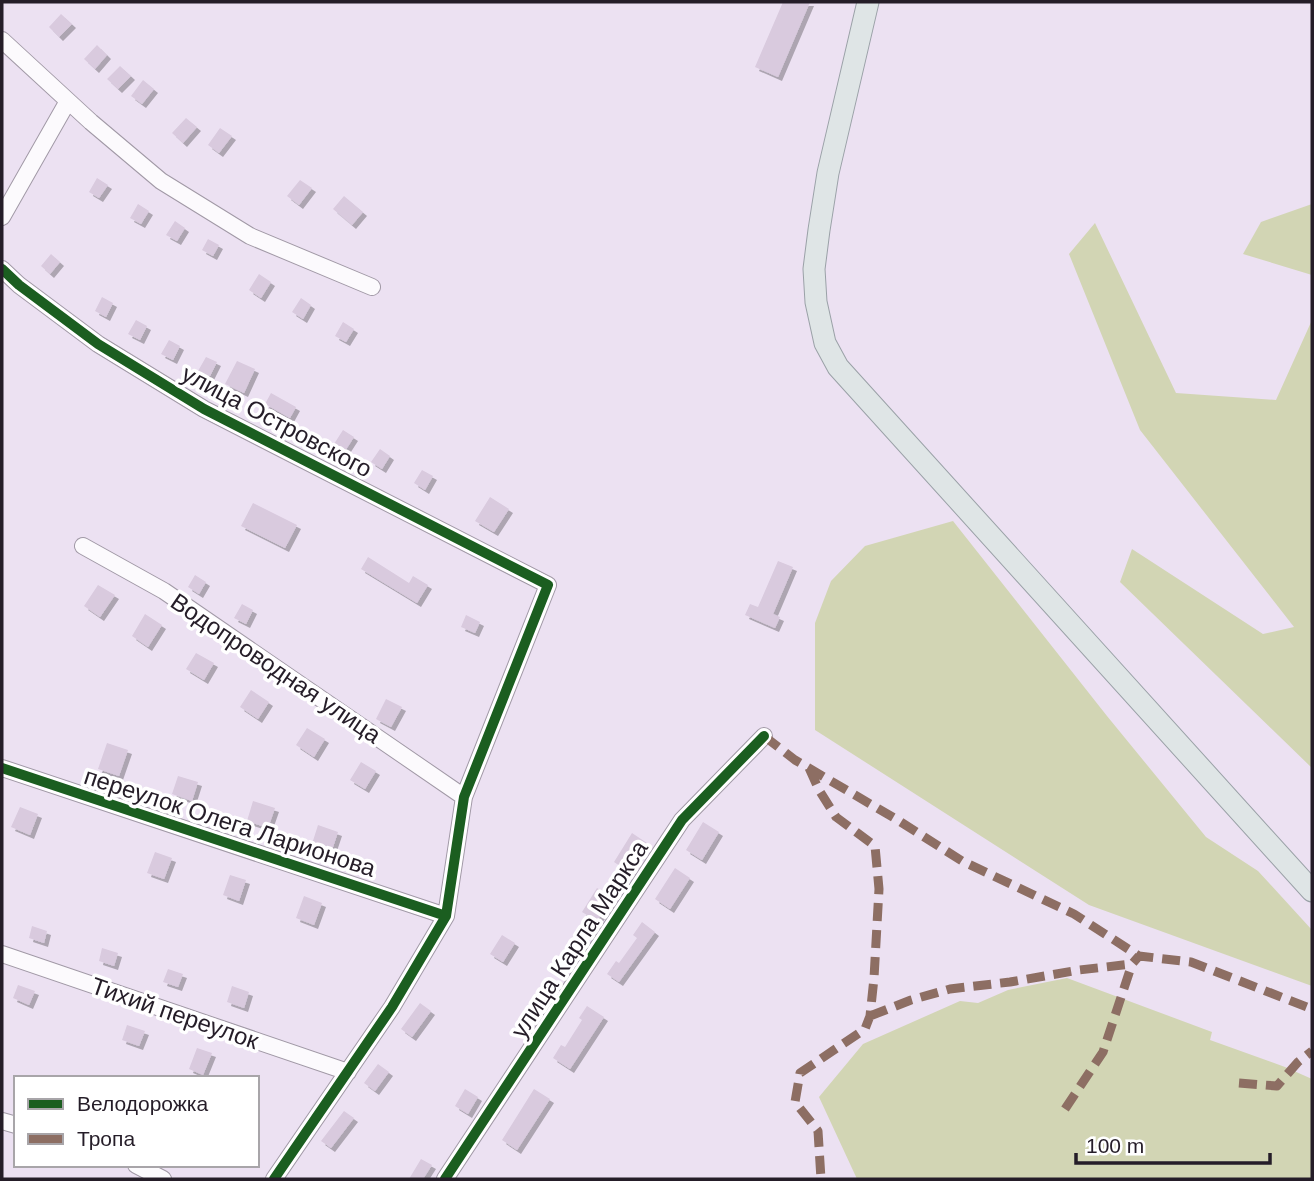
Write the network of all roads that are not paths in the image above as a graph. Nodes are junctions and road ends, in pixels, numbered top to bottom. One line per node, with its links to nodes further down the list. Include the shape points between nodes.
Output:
1 (867, 2): 11 (main road, via 828,173 814,269 825,343 838,367)
2 (2, 40): 3 (street)
3 (68, 101): 4 (street); 6 (street, via 161,181 250,236)
4 (2, 217)
5 (2, 269): 10 (street, улица Островского, via 98,344 204,408 548,585)
6 (372, 287)
7 (83, 546): 10 (street, Водопроводная улица, via 164,592)
8 (764, 736): 18 (street, улица Карла Маркса, via 682,820)
9 (2, 768): 12 (street, переулок Олега Ларионова)
10 (464, 797): 12 (street)
11 (1312, 891)
12 (446, 916): 14 (street)
13 (2, 954): 14 (street, Тихий переулок)
14 (348, 1072): 17 (street)
15 (140, 1167): 16 (street)
16 (163, 1179)
17 (274, 1179)
18 (445, 1179)

